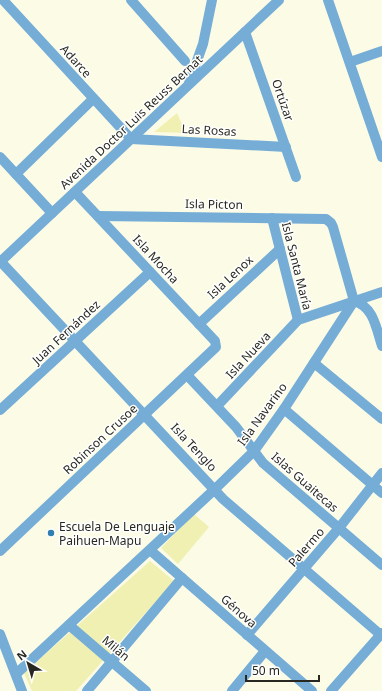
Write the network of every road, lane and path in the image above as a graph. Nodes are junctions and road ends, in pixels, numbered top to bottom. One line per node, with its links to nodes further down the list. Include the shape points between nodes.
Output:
1 (3, 0): 11 (street, Adarce)
2 (131, 0): 8 (street)
3 (212, 0): 10 (street, via 203,44)
4 (279, 0): 6 (street, Avenida Doctor Luis Reuss Bernat)
5 (328, 0): 9 (street)
6 (245, 32): 10 (street, Avenida Doctor Luis Reuss Bernat); 14 (street, Ortúzar)
7 (382, 51): 9 (street)
8 (185, 61)
9 (350, 62): 13 (street)
10 (188, 86): 12 (street, Avenida Doctor Luis Reuss Bernat)
11 (93, 98): 12 (street, Adarce); 17 (street)
12 (131, 139): 14 (street, Las Rosas); 19 (street, Avenida Doctor Luis Reuss Bernat)
13 (380, 143): 16 (street)
14 (286, 147): 18 (street, Ortúzar)
15 (0, 157): 17 (street)
16 (382, 157)
17 (16, 174): 20 (street)
18 (296, 177)
19 (75, 192): 20 (street, Avenida Doctor Luis Reuss Bernat); 21 (street, Isla Mocha)
20 (52, 213): 24 (street, Avenida Doctor Luis Reuss Bernat)
21 (98, 216): 22 (street, Isla Picton); 25 (street, Isla Mocha)
22 (272, 218): 23 (street, Isla Santa María); 27 (street, Isla Picton, via 329,221 333,227)
23 (280, 249): 28 (street, Isla Santa María); 29 (street, Isla Lenox)
24 (0, 262): 30 (street, Isla Tenglo)
25 (150, 272): 29 (street, Isla Mocha); 30 (street, Juan Fernández)
26 (382, 292): 27 (street)
27 (354, 302): 28 (street); 32 (street, via 363,305 370,312); 33 (street, Isla Navarino)
28 (298, 320): 35 (street, Isla Nueva)
29 (199, 324): 31 (street, Isla Mocha)
30 (76, 341): 37 (street, Juan Fernández); 38 (street, Isla Tenglo)
31 (216, 344): 34 (street, Robinson Crusoe, via 215,348)
32 (382, 346)
33 (314, 363): 36 (street, Isla Navarino); 39 (street)
34 (187, 375): 35 (street, Islas Guaitecas); 38 (street, Robinson Crusoe)
35 (217, 406): 40 (street, Islas Guaitecas)
36 (284, 409): 40 (street, Isla Navarino); 42 (street)
37 (0, 410)
38 (145, 415): 43 (street, Isla Tenglo); 47 (street, Robinson Crusoe)
39 (382, 419)
40 (254, 451): 43 (street, Isla Navarino); 45 (street, Islas Guaitecas, via 263,463)
41 (382, 473): 42 (street, Palermo)
42 (373, 484): 44 (street); 45 (street, Palermo)
43 (215, 489): 46 (street, Isla Navarino); 49 (street, Isla Tenglo, via 223,499)
44 (382, 492)
45 (339, 528): 48 (street, Islas Guaitecas); 49 (street, Palermo)
46 (150, 550): 50 (street, Génova); 51 (street, Isla Navarino)
47 (0, 551)
48 (382, 565)
49 (304, 569): 53 (street, Palermo); 54 (street, Isla Tenglo)
50 (182, 578): 53 (street, Génova); 56 (street)
51 (69, 625): 56 (street, Milán); 57 (street, Isla Navarino)
52 (0, 634): 57 (street)
53 (247, 635): 55 (street, Génova)
54 (382, 635): 63 (street)
55 (266, 651): 61 (street); 62 (street, Génova)
56 (112, 662): 59 (street); 60 (street, Milán)
57 (16, 674): 58 (street)
58 (22, 691)
59 (87, 691)
60 (146, 691)
61 (232, 691)
62 (312, 691)
63 (332, 691)

